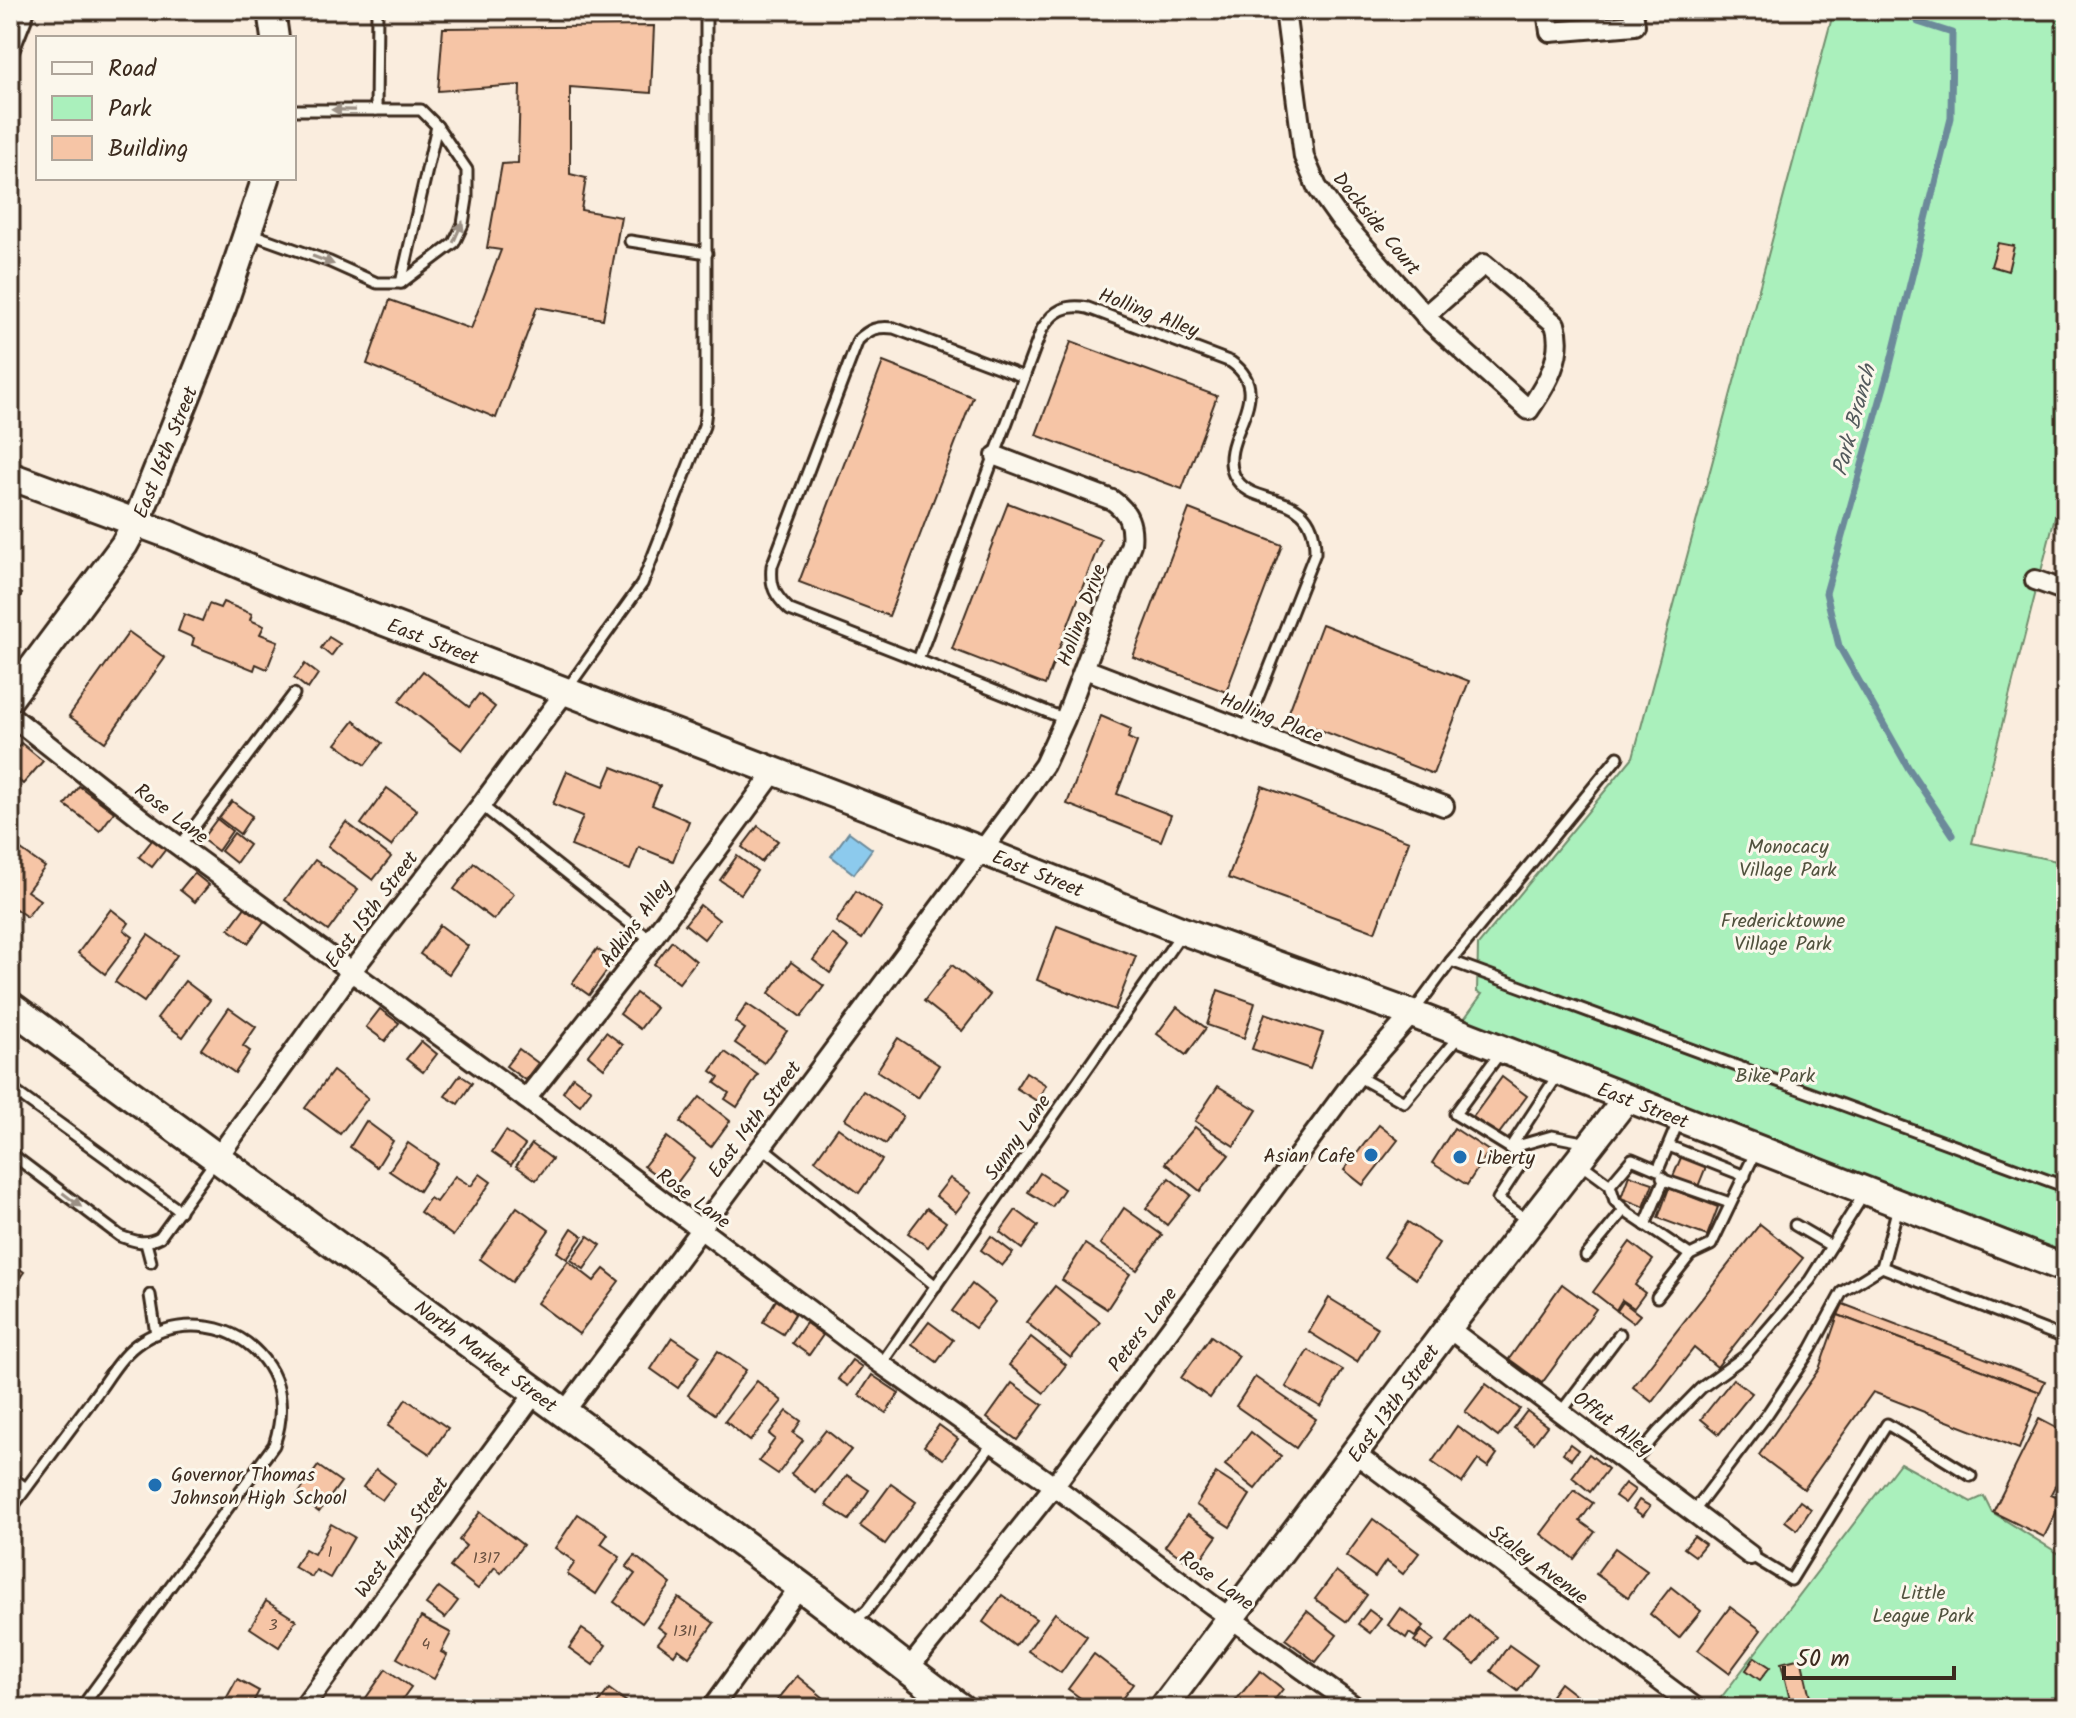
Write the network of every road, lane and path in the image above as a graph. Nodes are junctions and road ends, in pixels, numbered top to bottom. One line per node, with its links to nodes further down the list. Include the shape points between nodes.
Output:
1 (25, 10): 9 (street)
2 (271, 10): 8 (main road)
3 (377, 10): 11 (lane)
4 (706, 10): 16 (lane)
5 (1285, 10): 18 (street, Dockside Court, via 1304,157 1317,187)
6 (1547, 10): 7 (street, via 1550,32 1635,25)
7 (1633, 10)
8 (275, 36)
9 (10, 48)
10 (296, 110): 11 (lane, one-way to 10)
11 (376, 110): 12 (lane, via 421,110)
12 (437, 126): 17 (lane); 17 (lane, one-way to 12, via 454,243 463,224 467,170)
13 (265, 180): 14 (main road, East 16th Street)
14 (249, 233): 17 (lane, one-way to 17, via 377,283); 22 (main road, East 16th Street)
15 (630, 241): 16 (lane)
16 (707, 253): 27 (lane, via 704,426 642,584)
17 (401, 283)
18 (1425, 316): 18 (street, Dockside Court, via 1432,323 1529,410 1549,381 1559,338 1555,324 1484,264)
19 (1024, 377): 20 (lane, Holling Alley); 25 (lane, via 894,328 869,330 858,340 772,566 770,583 790,610); 32 (lane, Holling Alley, via 1046,322 1072,305 1231,362 1248,380 1247,411 1233,448 1235,478 1246,488 1298,509 1311,525 1315,553)
20 (996, 456): 25 (lane, Holling Alley); 26 (street, Holling Drive, via 1112,500 1129,517 1131,544)
21 (10, 476): 22 (main road, East Street)
22 (136, 523): 27 (main road, East Street); 29 (main road, East 16th Street)
23 (2035, 580): 24 (street)
24 (2066, 591)
25 (918, 660): 31 (lane)
26 (1085, 669): 31 (street, Holling Drive); 32 (street, Holling Place)
27 (565, 692): 34 (main road, East Street); 35 (street, East 15th Street)
28 (294, 694): 37 (lane)
29 (10, 698)
30 (10, 715): 37 (street, Rose Lane)
31 (1065, 719): 38 (street, Holling Drive, via 1044,765)
32 (1245, 730): 36 (street, Holling Place)
33 (1618, 757): 41 (lane)
34 (775, 771): 38 (main road, East Street); 40 (street, Adkins Alley)
35 (481, 805): 40 (lane); 42 (street, East 15th Street)
36 (1444, 806)
37 (179, 847): 42 (street, Rose Lane)
38 (983, 851): 39 (main road, East Street); 53 (street, East 14th Street)
39 (1183, 931): 44 (main road, East Street); 80 (lane, Sunny Lane)
40 (651, 940): 50 (street, Adkins Alley)
41 (1451, 961): 44 (lane); 63 (lane)
42 (351, 972): 50 (street, Rose Lane); 59 (street, East 15th Street)
43 (10, 1006): 59 (main road, North Market Street)
44 (1412, 1014): 45 (main road, East Street); 48 (street, Peters Lane)
45 (1460, 1035): 46 (main road, East Street); 48 (lane, via 1404,1102)
46 (1502, 1050): 47 (main road, East Street); 55 (lane, via 1455,1114)
47 (1559, 1072): 51 (main road, East Street); 55 (lane)
48 (1357, 1076): 96 (street, Peters Lane)
49 (10, 1088): 68 (lane)
50 (526, 1099): 72 (street, Rose Lane)
51 (1626, 1099): 52 (main road, East Street); 57 (main road, East 13th Street)
52 (1679, 1119): 54 (lane); 56 (main road, East Street)
53 (761, 1146): 72 (street, East 14th Street); 80 (lane)
54 (1669, 1146): 60 (lane); 61 (lane)
55 (1510, 1148): 57 (lane, via 1552,1136); 69 (lane, via 1524,1159 1498,1199)
56 (1757, 1149): 61 (lane); 64 (main road, East Street)
57 (1584, 1152): 62 (lane); 69 (main road, East 13th Street)
58 (10, 1153): 73 (lane, one-way to 73, via 120,1236)
59 (218, 1157): 68 (lane); 88 (main road, North Market Street)
60 (1661, 1175): 62 (lane, via 1632,1159); 65 (lane); 70 (lane)
61 (1745, 1176): 65 (lane)
62 (1610, 1185): 67 (lane)
63 (2066, 1187)
64 (1865, 1191): 66 (main road, East Street); 74 (lane)
65 (1730, 1203): 75 (lane, via 1711,1245)
66 (1899, 1204): 78 (lane); 79 (main road, East Street)
67 (1624, 1210): 70 (lane); 76 (lane)
68 (180, 1211): 73 (lane, via 160,1237)
69 (1530, 1222): 83 (main road, East 13th Street)
70 (1645, 1225): 75 (lane)
71 (1795, 1225): 74 (lane)
72 (700, 1230): 87 (street, Rose Lane); 90 (street, East 14th Street)
73 (146, 1243): 77 (lane)
74 (1831, 1246): 93 (lane, via 1810,1280 1745,1356 1701,1388)
75 (1690, 1255): 82 (lane)
76 (1586, 1256)
77 (151, 1262)
78 (1882, 1267): 84 (lane, via 2062,1337); 99 (lane, via 1842,1292 1766,1416)
79 (2066, 1269)
80 (936, 1286): 87 (lane, Sunny Lane)
81 (150, 1295): 85 (lane)
82 (1657, 1297)
83 (1448, 1328): 89 (street, Offut Alley); 92 (main road, East 13th Street)
84 (2066, 1328)
85 (156, 1334): 97 (lane, via 126,1354); 106 (lane, via 178,1327 208,1327 253,1347 276,1382 280,1426 274,1445)
86 (1620, 1334): 89 (lane)
87 (881, 1364): 91 (street, Rose Lane)
88 (535, 1393): 90 (main road, North Market Street); 105 (street, West 14th Street)
89 (1561, 1412): 93 (street, Offut Alley)
90 (563, 1414): 101 (main road, North Market Street)
91 (993, 1443): 96 (street, Rose Lane); 103 (lane, via 867,1610)
92 (1356, 1454): 102 (main road, East 13th Street); 111 (street, Staley Avenue)
93 (1631, 1464): 99 (street, Offut Alley)
94 (1971, 1476): 100 (lane, via 1887,1424 1791,1580)
95 (10, 1477): 97 (lane)
96 (1054, 1486): 102 (street, Rose Lane); 104 (street, Peters Lane)
97 (26, 1488): 98 (lane)
98 (10, 1510)
99 (1694, 1511): 100 (street, Offut Alley)
100 (1750, 1555)
101 (800, 1586): 103 (main road, North Market Street); 107 (street)
102 (1232, 1618): 109 (main road, East 13th Street); 110 (street, Rose Lane)
103 (849, 1625): 104 (main road, North Market Street)
104 (907, 1671): 108 (main road, North Market Street)
105 (311, 1705)
106 (81, 1708)
107 (712, 1708)
108 (960, 1708)
109 (1163, 1708)
110 (1357, 1708)
111 (1696, 1708)

